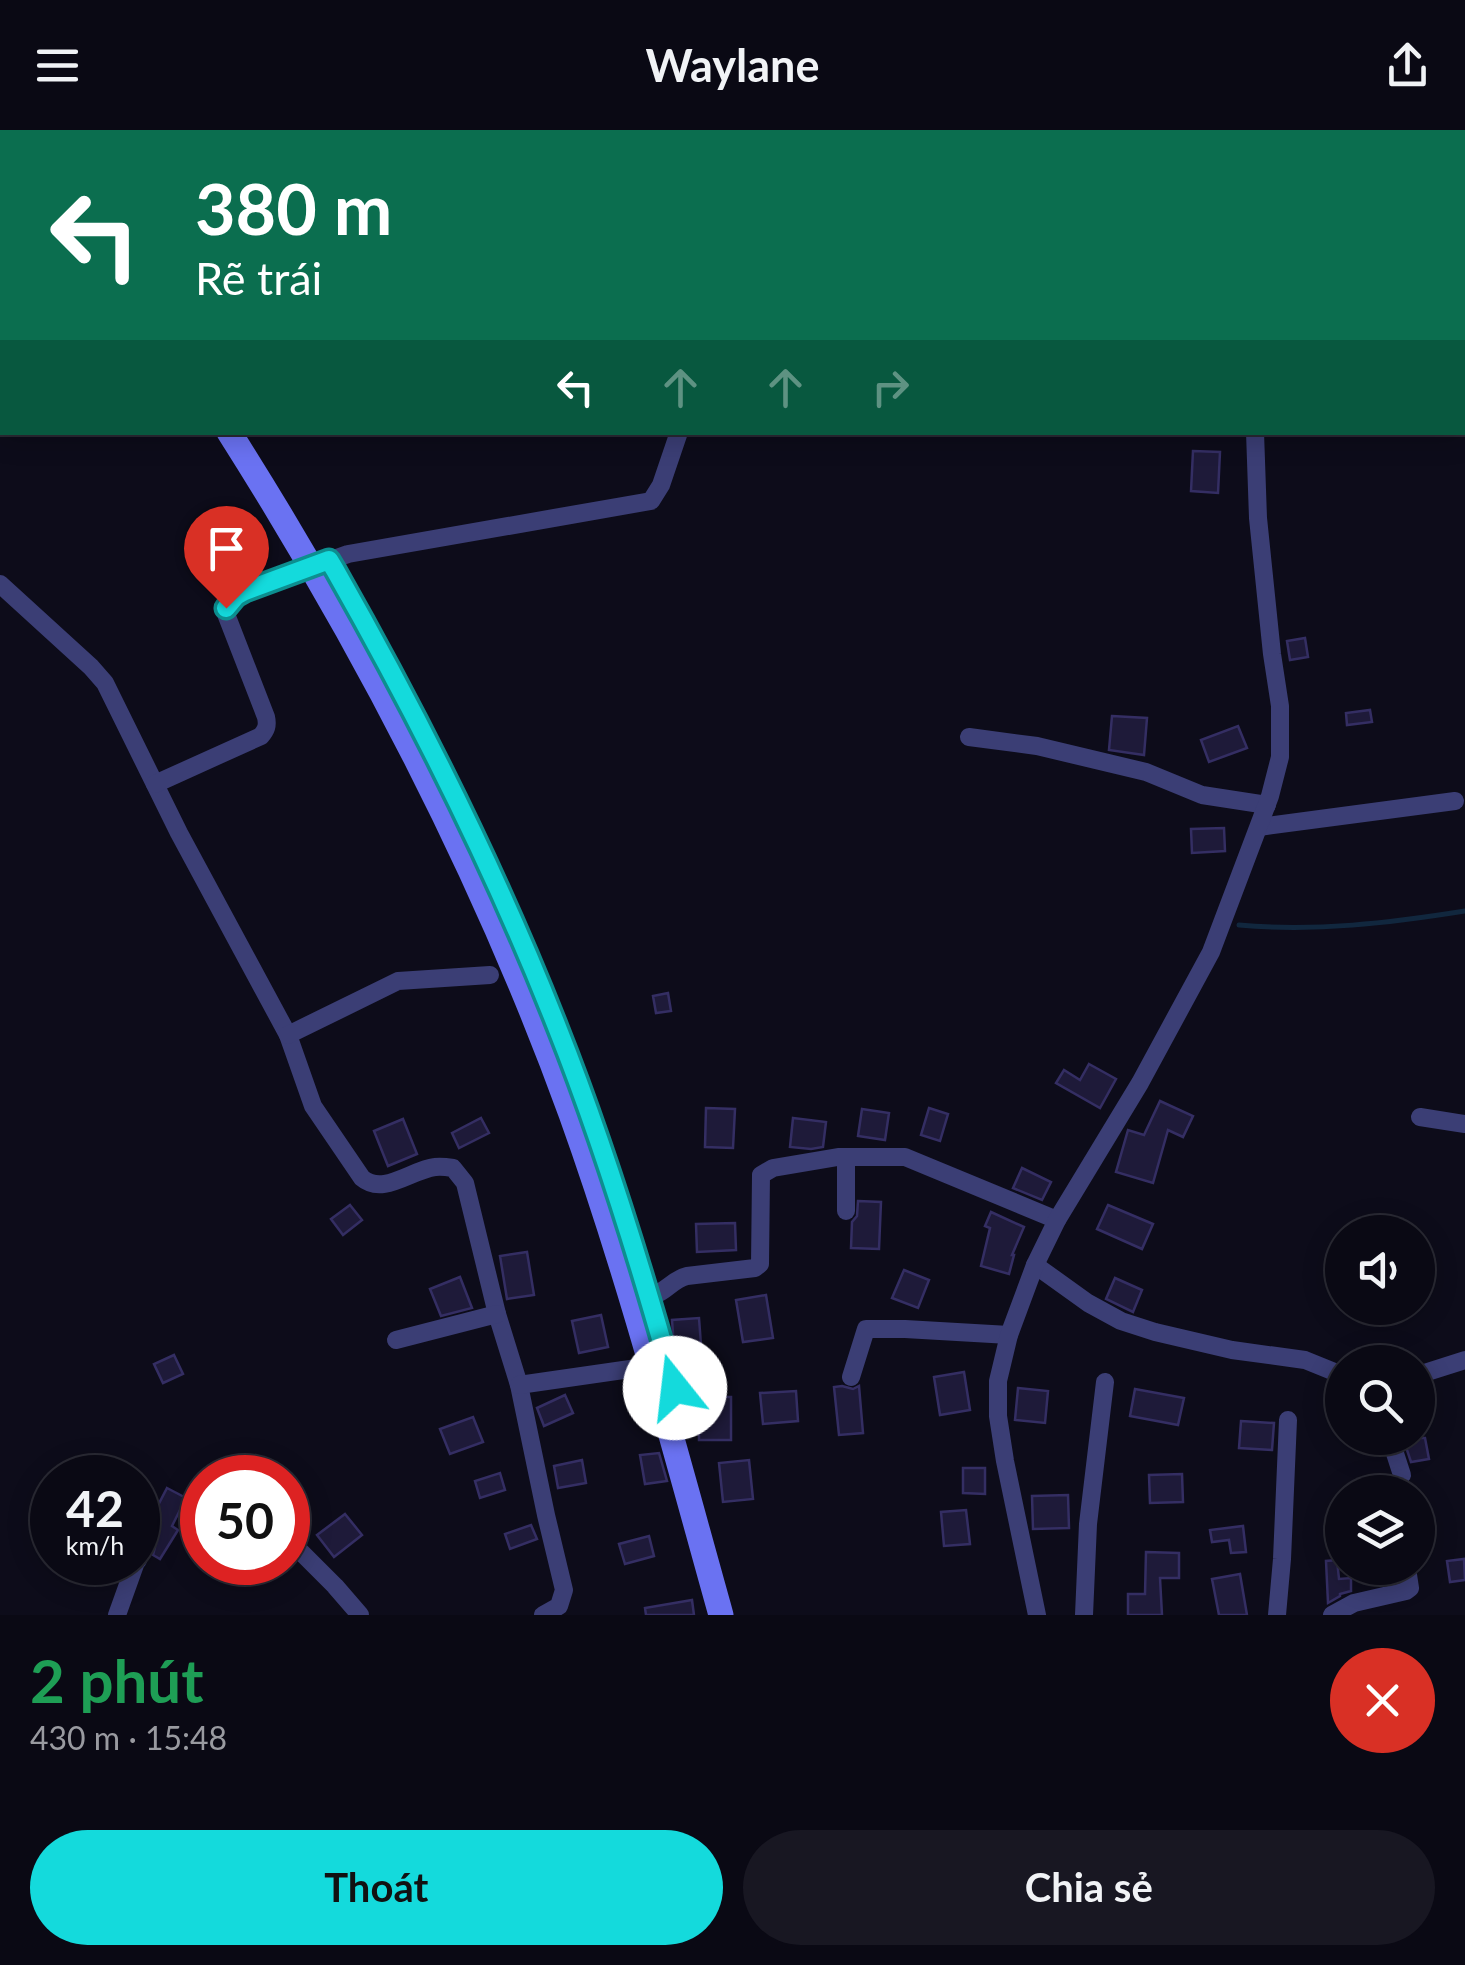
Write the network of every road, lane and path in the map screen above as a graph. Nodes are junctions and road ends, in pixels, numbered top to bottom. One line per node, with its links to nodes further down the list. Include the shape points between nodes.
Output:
1 (231, 435): 5 (main road)
2 (251, 435): 5 (main road)
3 (678, 435): 5 (street, via 651,502)
4 (1255, 435): 10 (street, via 1280,706 1280,757)
5 (320, 563): 8 (street, via 245,591 226,608 268,725 262,736); 20 (main road, via 417,719 505,903 558,1028); 25 (main road, via 510,956 593,1178)
6 (0, 584): 8 (street, via 105,683)
7 (969, 738): 10 (street, via 1055,750 1146,772 1202,795)
8 (155, 784): 13 (street)
9 (1455, 801): 11 (street)
10 (1267, 805): 11 (street)
11 (1259, 827): 18 (street, via 1211,952)
12 (490, 975): 13 (street, via 398,982)
13 (288, 1035): 21 (street, via 313,1106 365,1182 381,1185 434,1167 459,1174)
14 (1420, 1117): 15 (street)
15 (1465, 1123)
16 (846, 1157): 17 (street); 18 (street, via 915,1160); 20 (street, via 761,1175 762,1257 756,1268 686,1276)
17 (846, 1211)
18 (1057, 1220): 19 (street)
19 (1035, 1265): 22 (street); 26 (street, via 1121,1321)
20 (649, 1296): 41 (main road)
21 (497, 1314): 23 (street); 30 (street)
22 (1009, 1336): 28 (street, via 866,1329); 42 (street, via 998,1416)
23 (396, 1340)
24 (1465, 1360): 27 (street)
25 (651, 1366): 30 (street); 40 (main road)
26 (1325, 1368)
27 (1435, 1370)
28 (852, 1377)
29 (1105, 1382): 43 (street)
30 (519, 1385): 39 (street, via 564,1590 558,1606)
31 (1288, 1420): 44 (street)
32 (1396, 1455): 33 (street)
33 (1402, 1475)
34 (310, 1561): 38 (street)
35 (128, 1585): 37 (street)
36 (1410, 1585): 45 (street)
37 (117, 1615)
38 (360, 1615)
39 (543, 1615)
40 (720, 1615)
41 (738, 1615)
42 (1037, 1615)
43 (1084, 1615)
44 (1277, 1615)
45 (1332, 1615)

